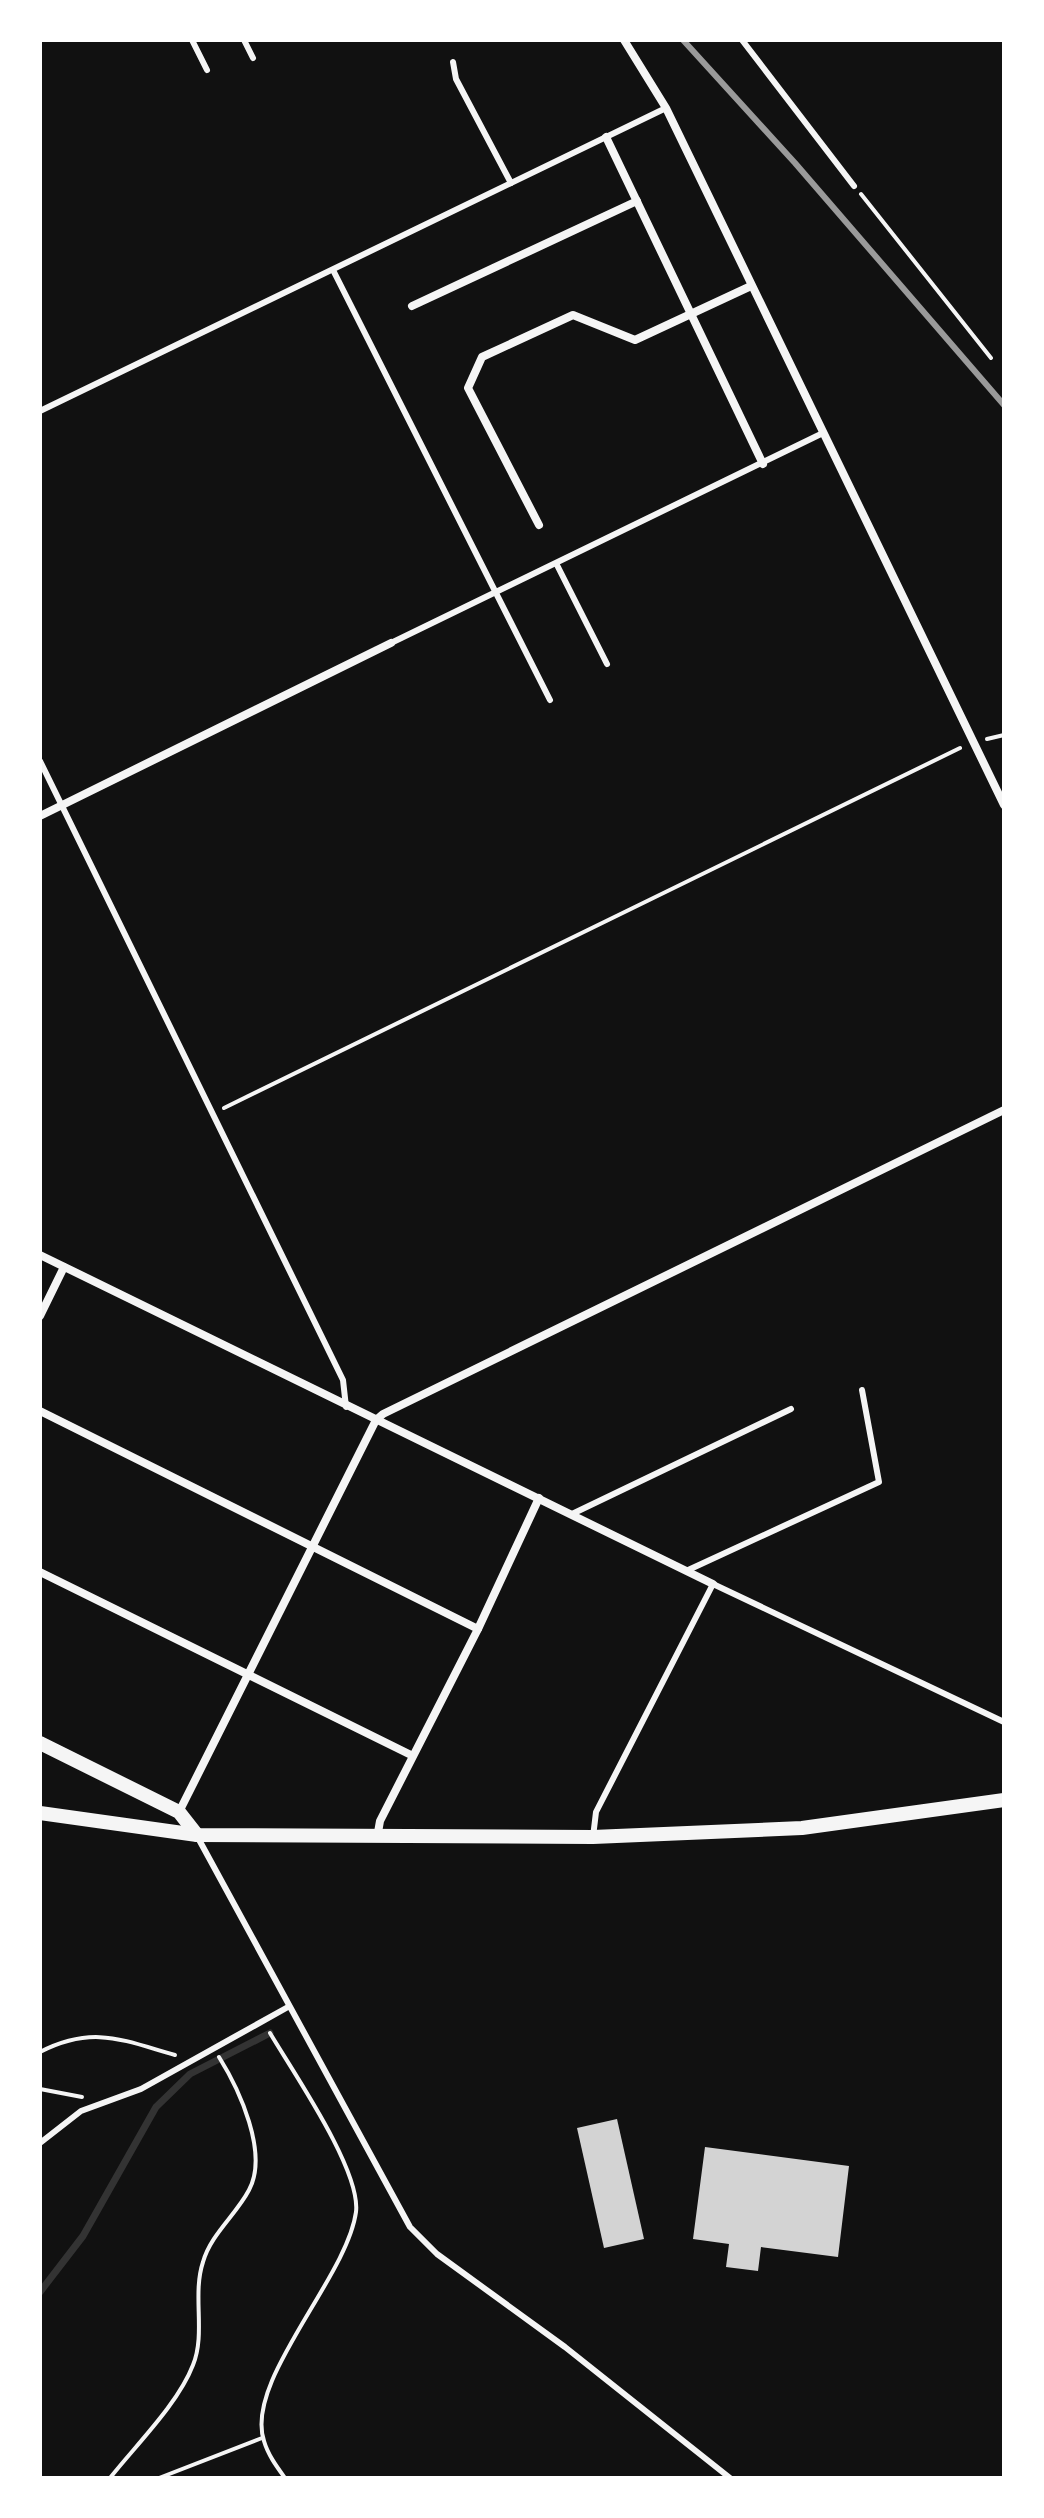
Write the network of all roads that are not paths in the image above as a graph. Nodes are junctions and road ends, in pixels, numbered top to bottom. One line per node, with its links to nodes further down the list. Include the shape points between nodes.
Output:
1 (192, 40): 7 (lane)
2 (244, 40): 5 (lane)
3 (624, 40): 8 (street)
4 (742, 40): 11 (lane)
5 (253, 58)
6 (453, 62): 10 (lane, via 456,79)
7 (207, 70)
8 (666, 108): 9 (lane); 14 (street)
9 (606, 137): 10 (lane); 12 (street)
10 (511, 183): 13 (lane)
11 (854, 186)
12 (637, 201): 15 (street); 16 (street)
13 (333, 270): 17 (lane); 22 (lane)
14 (751, 286): 16 (street); 18 (street)
15 (412, 306)
16 (691, 314): 19 (street); 20 (street, via 635,340 573,315 482,357 468,388)
17 (40, 411)
18 (823, 433): 19 (lane); 27 (street)
19 (763, 464): 21 (lane)
20 (539, 525)
21 (557, 565): 22 (lane); 24 (lane)
22 (495, 595): 23 (lane); 25 (lane)
23 (391, 643): 28 (street)
24 (607, 664)
25 (550, 700)
26 (40, 761): 28 (lane)
27 (1004, 805)
28 (62, 806): 29 (street); 35 (lane, via 343,1380)
29 (40, 816)
30 (1004, 1110): 38 (street)
31 (40, 1255): 32 (street)
32 (64, 1267): 33 (street); 35 (street)
33 (40, 1316)
34 (862, 1390): 42 (lane, via 879,1482)
35 (346, 1407): 38 (street)
36 (791, 1409): 40 (lane)
37 (40, 1411): 41 (street)
38 (376, 1420): 39 (street); 41 (street)
39 (539, 1498): 40 (street); 45 (street)
40 (572, 1514): 42 (street)
41 (312, 1547): 45 (street); 46 (street)
42 (686, 1571): 44 (street)
43 (40, 1572): 46 (street)
44 (713, 1584): 47 (lane); 54 (lane, via 596,1812)
45 (478, 1629): 49 (street)
46 (247, 1675): 49 (street); 51 (street)
47 (1004, 1722)
48 (40, 1743): 51 (street)
49 (411, 1755): 55 (street)
50 (1004, 1800): 54 (street, via 790,1829)
51 (179, 1812): 53 (street)
52 (40, 1813): 53 (street)
53 (197, 1835): 55 (street); 56 (lane)
54 (593, 1837): 55 (street)
55 (377, 1838)
56 (288, 2007): 57 (lane, via 141,2089 81,2111); 58 (lane, via 410,2227 437,2254)
57 (40, 2143)
58 (730, 2478)

